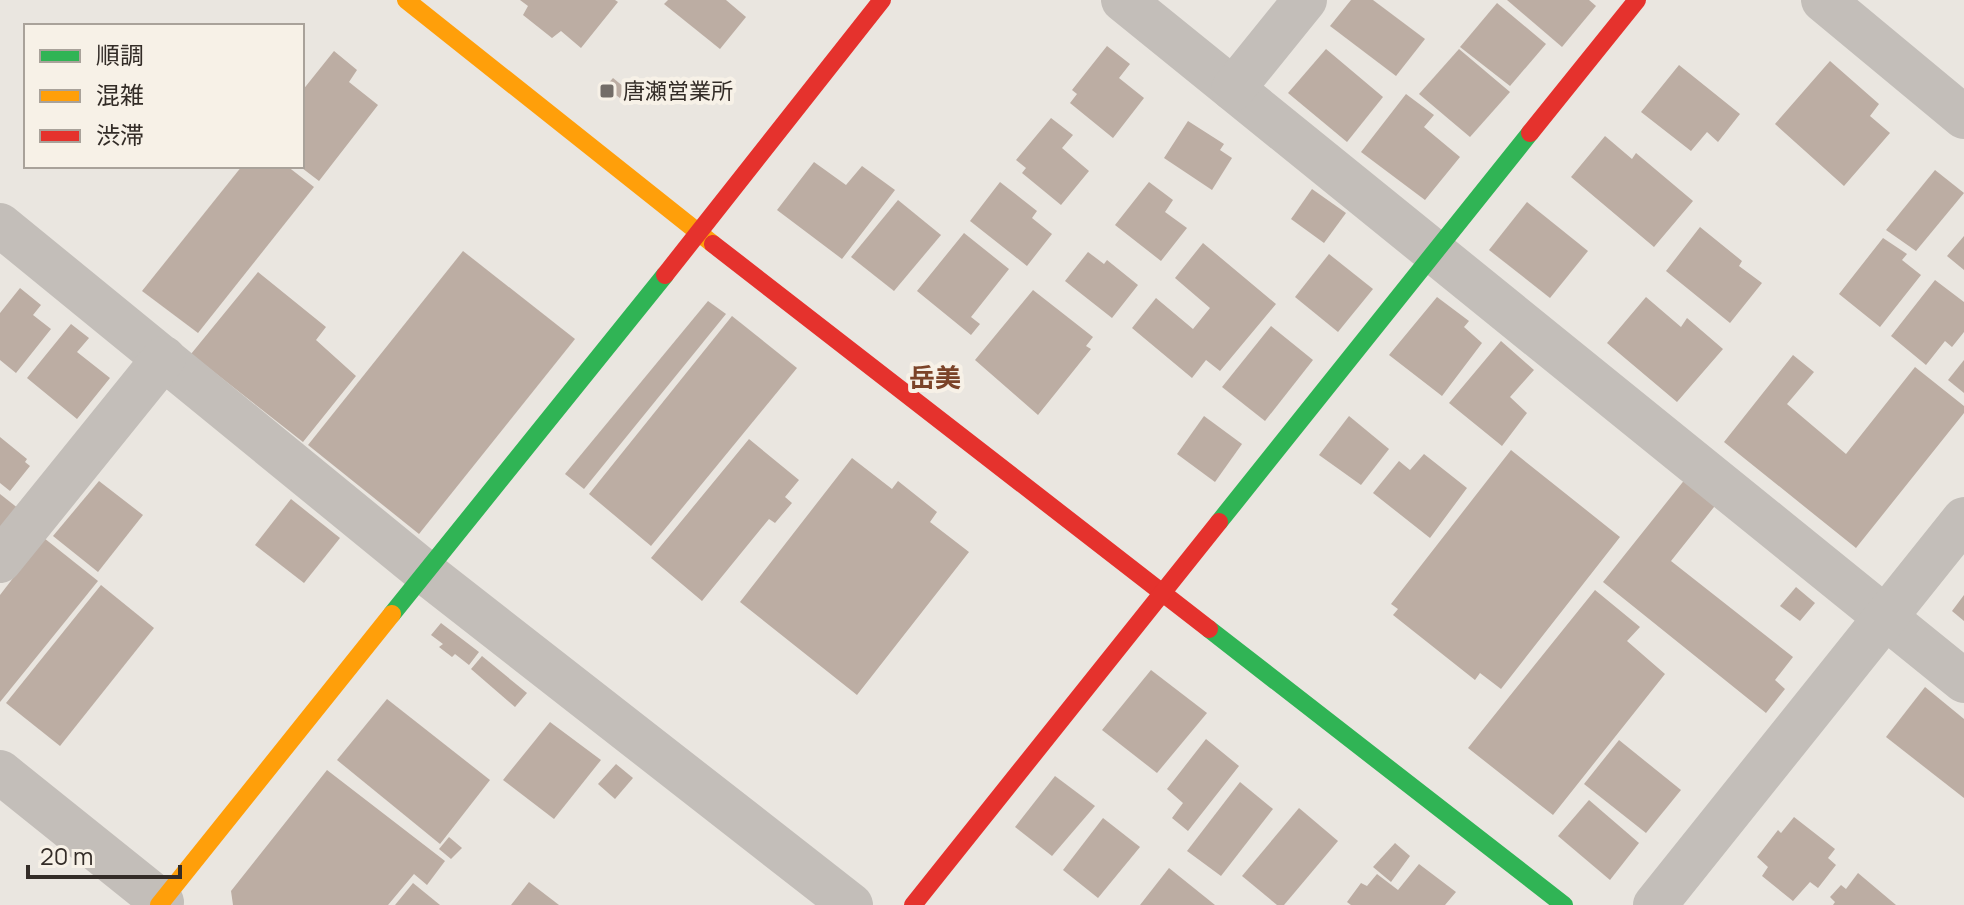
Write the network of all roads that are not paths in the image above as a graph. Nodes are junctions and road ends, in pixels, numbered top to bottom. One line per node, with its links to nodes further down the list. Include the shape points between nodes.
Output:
1 (406, 0): 10 (street)
2 (882, 0): 10 (street)
3 (1123, 0): 7 (street)
4 (1305, 0): 7 (street)
5 (1637, 0): 11 (street)
6 (1823, 0): 8 (street)
7 (1233, 89): 11 (street)
8 (1964, 117)
9 (0, 225): 12 (street)
10 (699, 233): 15 (street); 16 (street)
11 (1435, 253): 16 (street); 17 (street)
12 (164, 358): 14 (street); 15 (street)
13 (1964, 519): 17 (street)
14 (0, 561)
15 (426, 573): 20 (street); 21 (street)
16 (1163, 593): 22 (street); 23 (street)
17 (1884, 619): 18 (street); 24 (street)
18 (1964, 681)
19 (0, 772): 20 (street)
20 (162, 904)
21 (851, 905)
22 (913, 905)
23 (1564, 905)
24 (1655, 905)

